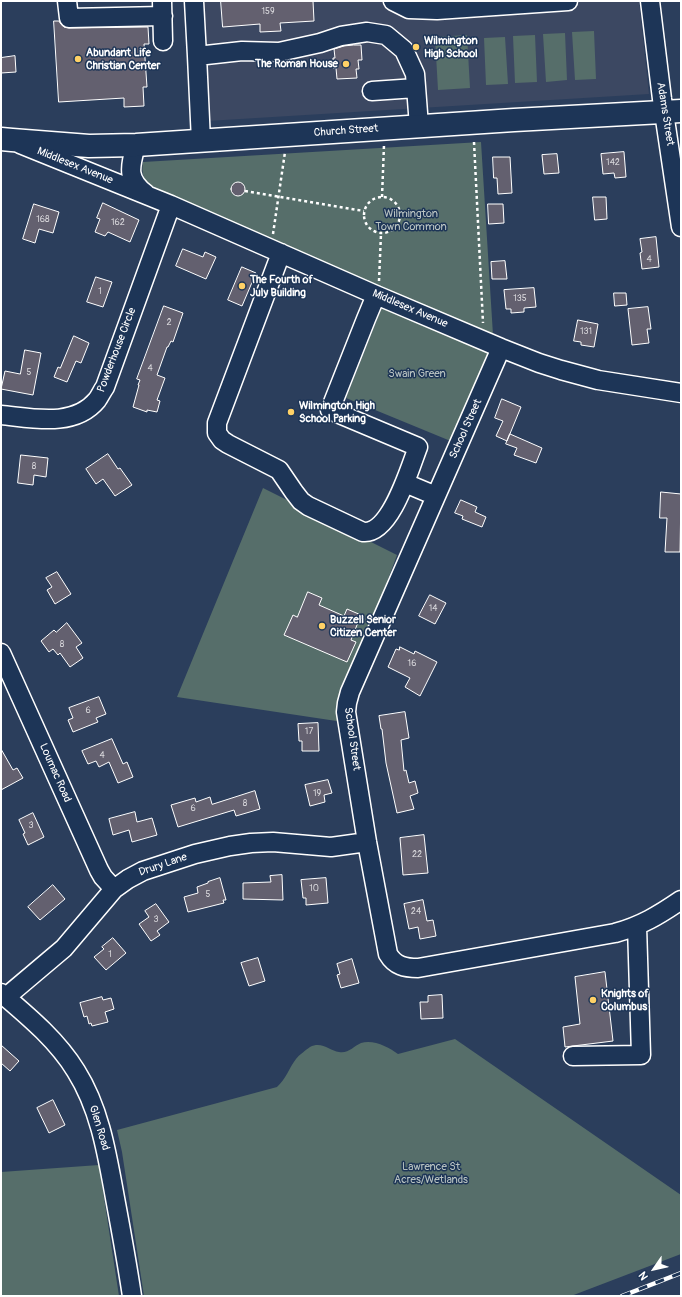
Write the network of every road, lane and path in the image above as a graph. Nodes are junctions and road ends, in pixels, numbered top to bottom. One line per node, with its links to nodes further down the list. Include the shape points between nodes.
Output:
1 (194, 1): 8 (street)
2 (393, 1): 3 (street, via 408,9 438,10)
3 (564, 1)
4 (650, 1): 11 (street, Adams Street, via 662,99)
5 (163, 8): 6 (street); 7 (street)
6 (68, 9)
7 (163, 41)
8 (197, 56): 9 (street, via 242,51 279,52 341,36 368,32 386,35 404,50 415,74); 14 (street)
9 (416, 88): 10 (street); 12 (street)
10 (372, 90)
11 (673, 112): 12 (main road, Church Street); 25 (street, Adams Street)
12 (419, 126): 14 (main road, Church Street)
13 (6, 139): 17 (main road, Church Street, via 89,146); 20 (street, Middlesex Avenue)
14 (201, 140): 17 (main road, Church Street)
15 (384, 141): 22 (path)
16 (474, 142): 29 (path)
17 (136, 145): 20 (street, Middlesex Avenue, via 131,174 135,183)
18 (285, 147): 21 (path)
19 (245, 191): 21 (path)
20 (148, 196): 23 (street, Middlesex Avenue)
21 (278, 197): 24 (path); 27 (path)
22 (382, 197): 24 (path, via 369,202); 26 (path, via 395,203 400,216 394,229)
23 (171, 205): 27 (street, Middlesex Avenue); 32 (street, Powderhouse Circle, via 105,386 97,400 82,412 64,418)
24 (364, 211): 26 (path, via 367,226)
25 (681, 227)
26 (381, 234): 28 (path)
27 (276, 247): 28 (street, Middlesex Avenue); 33 (street, via 217,424 219,437 279,470 301,501 308,506 363,532 381,524 391,513)
28 (378, 291): 30 (street, Middlesex Avenue); 33 (street, via 330,410 418,447)
29 (483, 323)
30 (501, 348): 31 (street, Middlesex Avenue, via 583,376); 34 (street, School Street)
31 (681, 393)
32 (1, 415)
33 (405, 483): 34 (street)
34 (436, 496): 36 (street, School Street, via 355,679 347,703 346,712)
35 (1, 653): 37 (street, Loumac Road, via 99,870)
36 (367, 842): 37 (street, Drury Lane, via 336,846 269,842 230,846 143,871); 39 (street, School Street, via 387,950 390,958 399,965 410,968 444,964 615,933)
37 (114, 890): 40 (street, Drury Lane, via 64,948)
38 (681, 900): 39 (street)
39 (637, 926): 41 (street, via 641,1054)
40 (4, 995): 42 (street, Glen Road, via 36,1023 59,1048 77,1072 87,1092 99,1121 107,1151)
41 (573, 1056)
42 (132, 1296)

